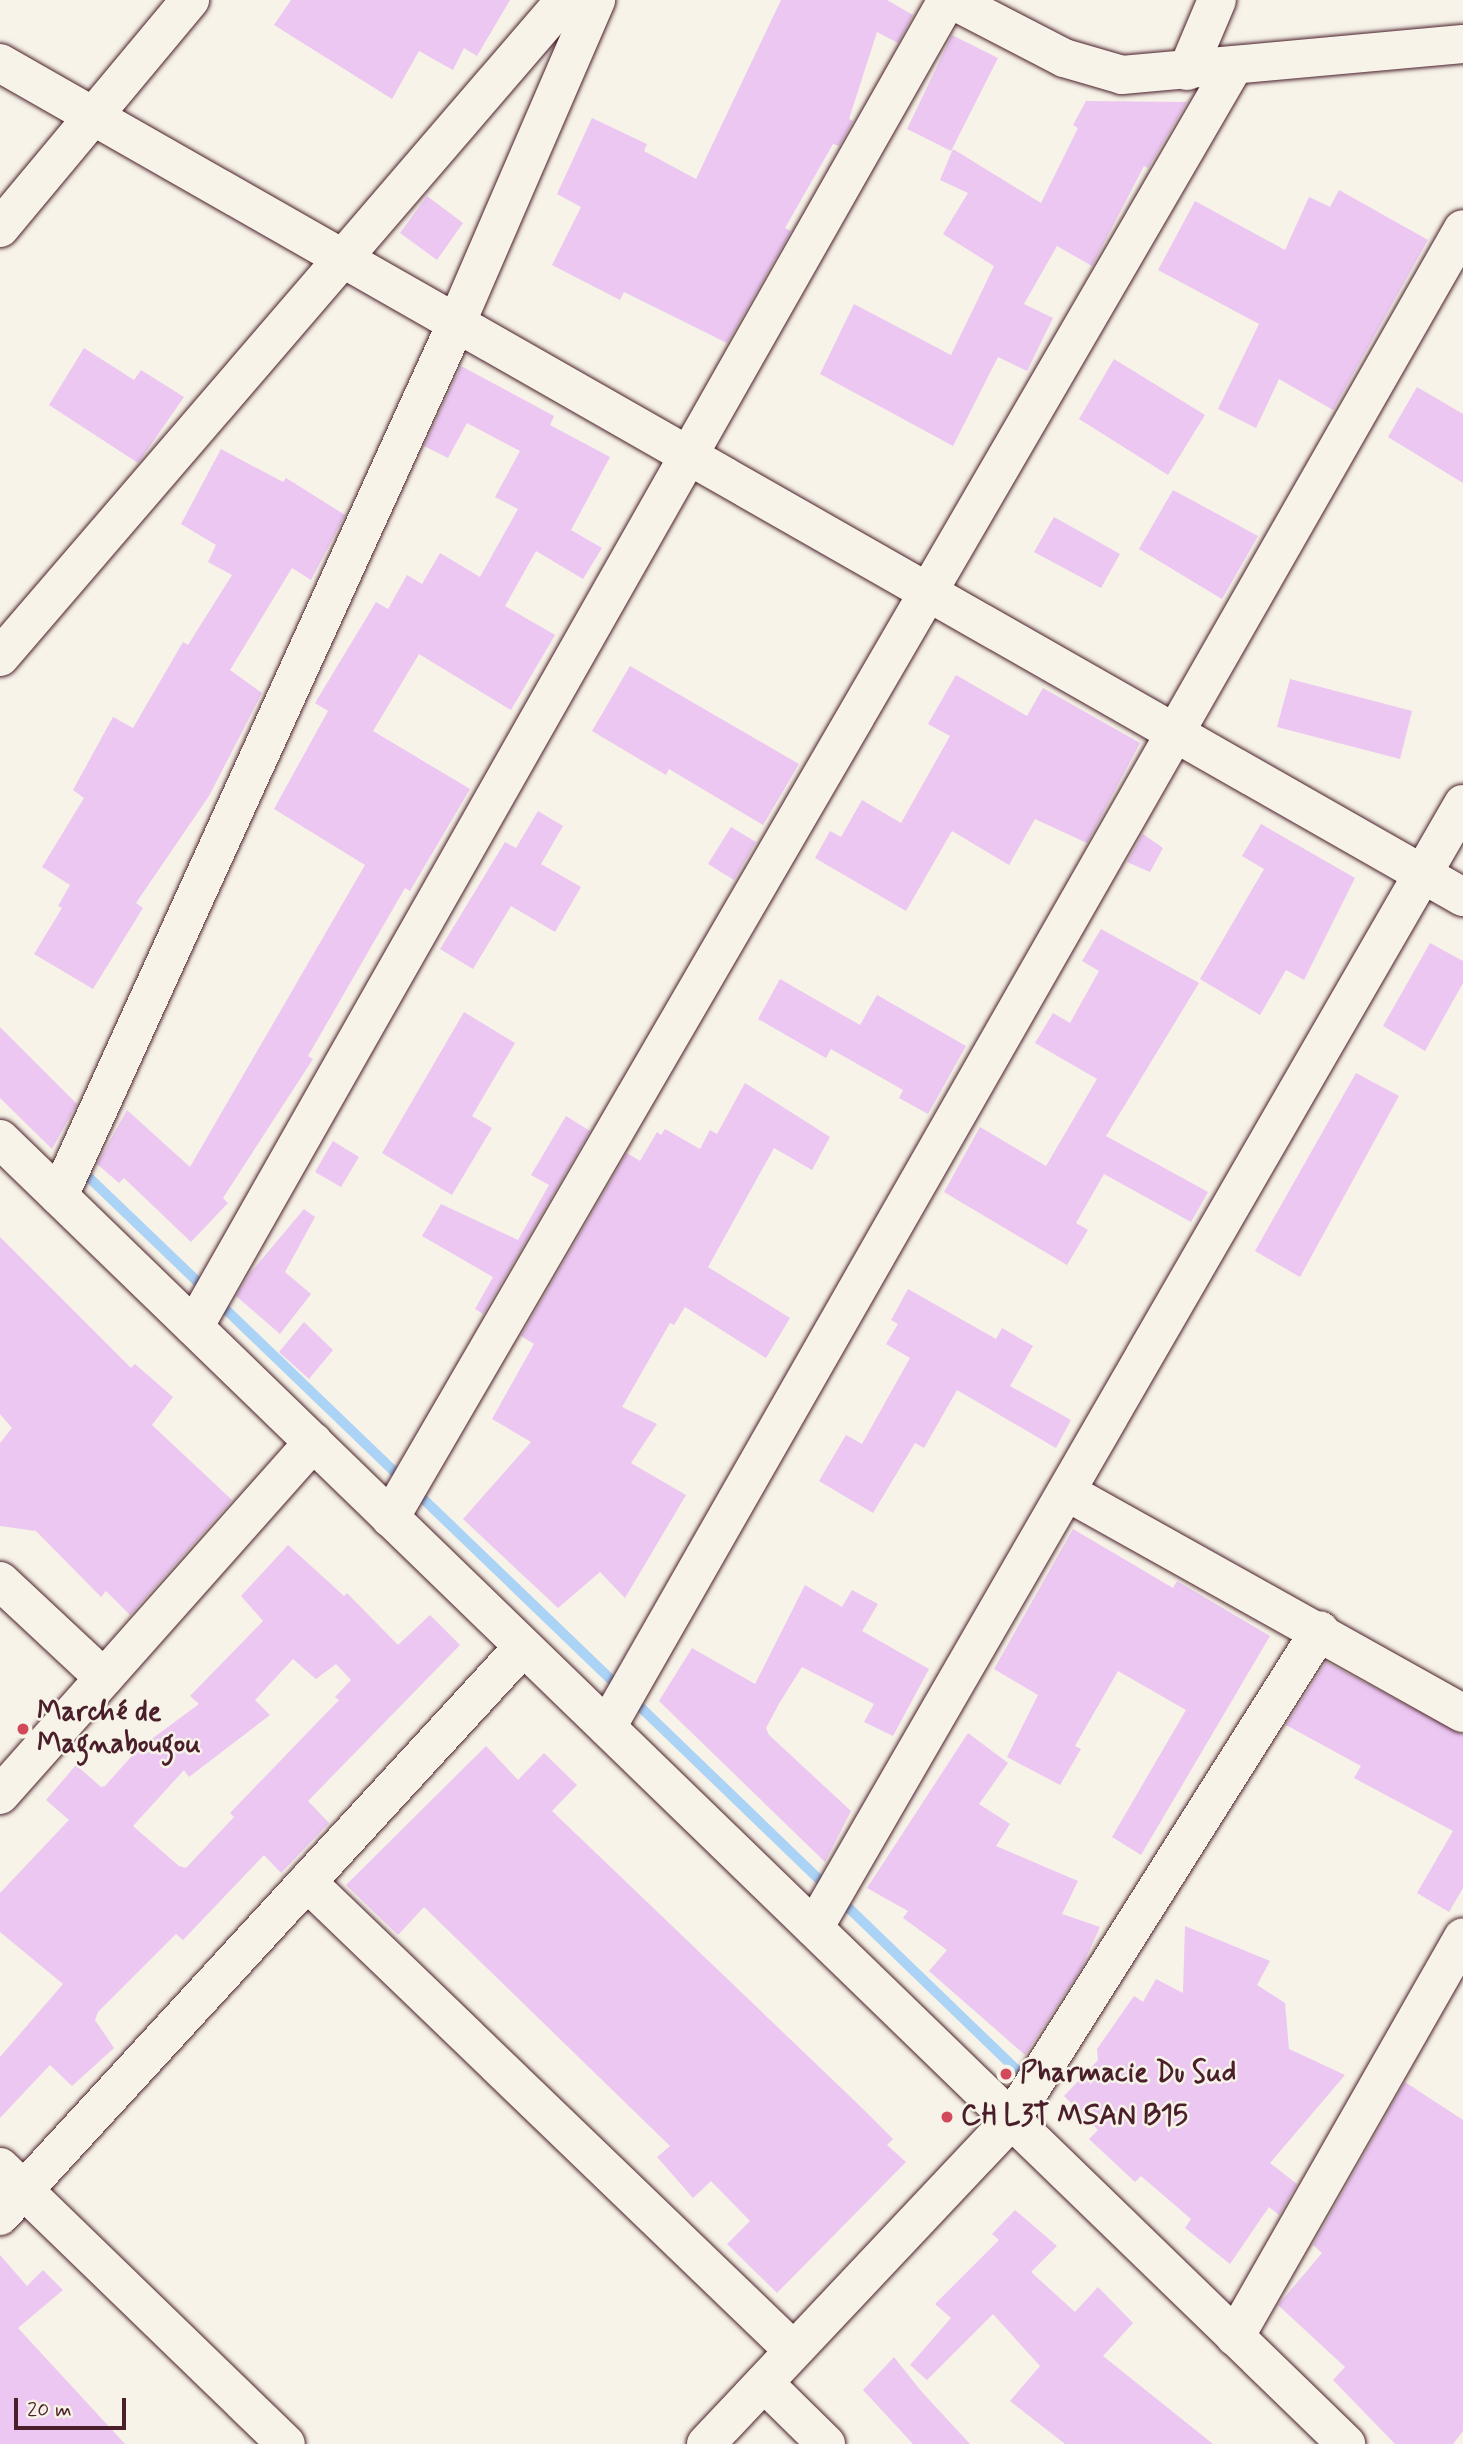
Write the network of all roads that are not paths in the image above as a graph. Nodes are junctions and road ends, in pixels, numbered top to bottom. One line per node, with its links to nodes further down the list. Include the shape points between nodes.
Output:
1 (190, 0): 11 (street)
2 (565, 0): 14 (street)
3 (596, 0): 15 (street)
4 (947, 0): 16 (street)
5 (952, 0): 10 (street, via 1064,58 1122,75)
6 (1217, 0): 10 (street)
7 (1463, 44): 9 (street)
8 (0, 63): 11 (street)
9 (1233, 67): 10 (street); 17 (street)
10 (1187, 71)
11 (95, 118): 12 (street); 14 (street)
12 (0, 228)
13 (1463, 229): 19 (street)
14 (343, 259): 15 (street); 18 (street)
15 (456, 324): 16 (street); 24 (street)
16 (689, 456): 17 (street); 25 (street)
17 (931, 594): 19 (street); 28 (street)
18 (0, 657)
19 (1176, 733): 21 (street); 34 (street)
20 (1463, 804): 21 (street)
21 (1424, 875): 22 (street); 27 (street)
22 (1463, 897)
23 (0, 1139): 24 (street)
24 (59, 1196): 25 (street)
25 (194, 1327): 26 (street)
26 (313, 1442): 28 (street); 32 (street)
27 (1067, 1492): 30 (street); 37 (street)
28 (390, 1518): 31 (street)
29 (0, 1581): 32 (street)
30 (1320, 1630): 33 (street); 39 (street)
31 (523, 1647): 34 (street); 36 (street)
32 (104, 1678): 35 (street)
33 (1463, 1713)
34 (607, 1727): 37 (street)
35 (0, 1795)
36 (307, 1882): 40 (street); 42 (street)
37 (814, 1928): 39 (street)
38 (1463, 1937): 41 (street)
39 (1011, 2120): 41 (street); 42 (street)
40 (8, 2191): 44 (street)
41 (1235, 2337): 47 (street)
42 (793, 2350): 43 (street)
43 (764, 2384): 45 (street); 46 (street)
44 (286, 2444)
45 (706, 2444)
46 (826, 2444)
47 (1346, 2444)

